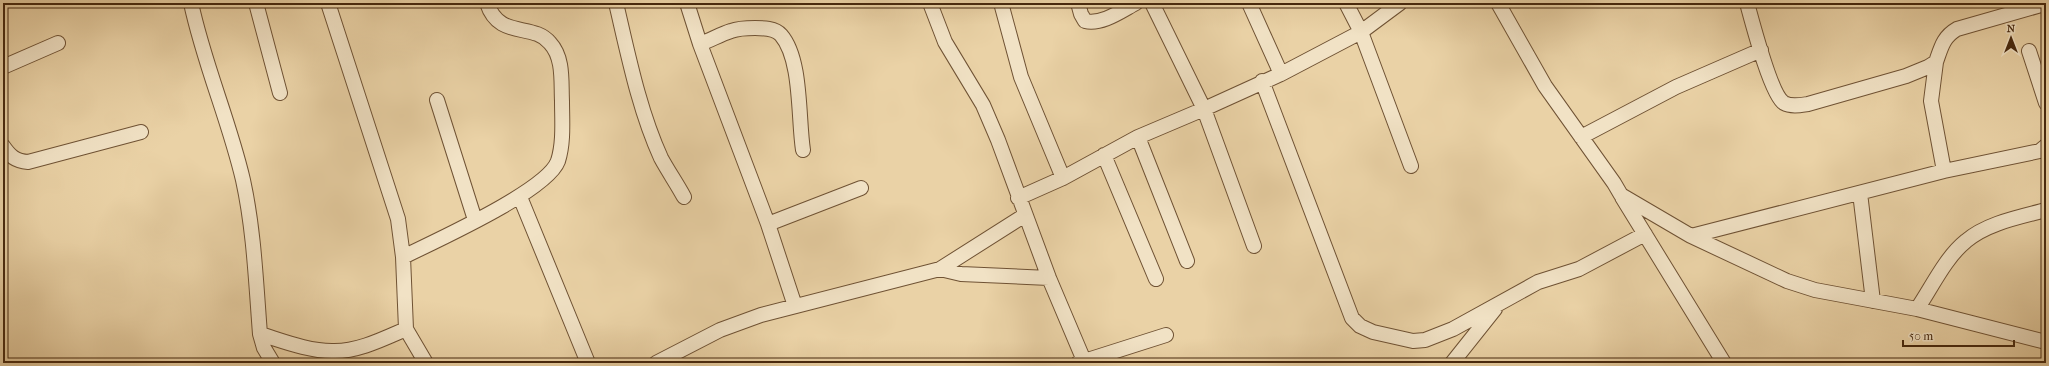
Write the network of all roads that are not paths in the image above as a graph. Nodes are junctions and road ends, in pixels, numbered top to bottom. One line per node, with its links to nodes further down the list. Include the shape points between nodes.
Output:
1 (191, 3): 64 (street, via 200,42 242,178 247,202)
2 (256, 3): 27 (street)
3 (328, 3): 54 (street, via 398,219)
4 (487, 3): 44 (street, via 492,13 510,28 542,36 550,42 558,56 561,70 562,127 558,162 552,172)
5 (616, 3): 45 (street, via 631,68 654,140)
6 (687, 3): 20 (street)
7 (930, 3): 46 (street, via 945,42 983,104)
8 (1001, 3): 40 (street, via 1021,77)
9 (1078, 3): 10 (street, via 1085,21 1093,22 1114,15)
10 (1136, 3)
11 (1152, 3): 30 (street)
12 (1249, 3): 25 (street)
13 (1346, 3): 18 (street)
14 (1400, 3): 18 (street)
15 (1498, 3): 33 (street, via 1545,86)
16 (1747, 3): 21 (street)
17 (2040, 3): 23 (street, via 2041,6 1957,28 1944,40)
18 (1361, 32): 25 (street); 38 (street)
19 (58, 43): 24 (street)
20 (700, 44): 36 (street, via 744,28 774,30 781,34 795,69); 50 (street)
21 (1761, 50): 23 (street, via 1780,100 1792,105 1808,104 1906,76); 33 (street, via 1676,87)
22 (2029, 51): 29 (street)
23 (1936, 62): 39 (street, via 1931,101)
24 (3, 67)
25 (1281, 74): 26 (street)
26 (1262, 81): 30 (street); 60 (street, via 1345,301 1352,318 1360,326 1394,337 1425,340 1442,334)
27 (280, 93)
28 (437, 100): 49 (street)
29 (2046, 103)
30 (1204, 109): 32 (street); 53 (street)
31 (141, 132): 34 (street, via 28,162 12,157)
32 (1138, 137): 37 (street); 55 (street)
33 (1581, 137): 43 (street)
34 (3, 146)
35 (2046, 146): 39 (street, via 2040,151)
36 (804, 150)
37 (1104, 155): 40 (street); 58 (street)
38 (1411, 166)
39 (1944, 171): 42 (street)
40 (1062, 178): 46 (street)
41 (861, 188): 50 (street)
42 (1860, 193): 52 (street); 59 (street)
43 (1621, 195): 51 (street); 52 (street)
44 (520, 197): 49 (street); 70 (street)
45 (684, 197)
46 (1018, 198): 48 (street)
47 (2046, 210): 62 (street, via 2016,218 1966,240 1955,251)
48 (1024, 215): 56 (street); 57 (street)
49 (475, 220): 54 (street)
50 (768, 224): 61 (street)
51 (1645, 234): 60 (street, via 1579,269 1538,282); 73 (street)
52 (1691, 236): 59 (street, via 1787,281 1815,290)
53 (1254, 246)
54 (403, 257): 63 (street)
55 (1187, 261)
56 (940, 269): 57 (street, via 961,274); 61 (street)
57 (1049, 278): 67 (street)
58 (1156, 278)
59 (1873, 301): 62 (street)
60 (1497, 305): 72 (street)
61 (795, 306): 71 (street, via 761,314 720,330)
62 (1917, 309): 66 (street)
63 (406, 329): 64 (street, via 380,340 333,352 312,350); 69 (street)
64 (260, 334): 68 (street, via 264,348)
65 (1166, 335): 67 (street)
66 (2046, 342)
67 (1083, 362)
68 (273, 363)
69 (426, 363)
70 (588, 363)
71 (656, 363)
72 (1452, 363)
73 (1724, 363)

